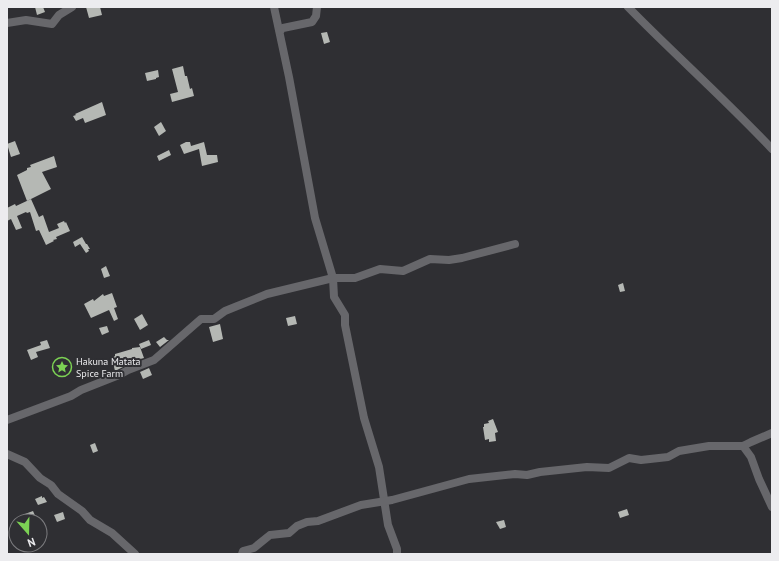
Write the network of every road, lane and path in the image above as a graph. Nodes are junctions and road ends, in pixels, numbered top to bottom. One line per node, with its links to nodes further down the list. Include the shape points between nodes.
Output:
1 (72, 7): 5 (street, via 59,15 52,24 26,20)
2 (274, 7): 6 (street)
3 (317, 7): 6 (street, via 312,22)
4 (628, 7): 7 (street)
5 (7, 23)
6 (280, 31): 9 (street, via 315,218)
7 (772, 149)
8 (515, 244): 9 (street, via 462,258 430,260 403,271 380,269 355,278)
9 (333, 278): 10 (street, via 267,294 225,311 214,319 201,320 154,360); 14 (street, via 334,297 345,315 346,332 364,418 379,467)
10 (7, 420)
11 (772, 433): 12 (street)
12 (743, 446): 14 (street, via 709,446 679,451 668,458 629,458 609,468 587,467 469,479); 15 (street, via 751,457)
13 (7, 454): 16 (street, via 25,462 58,494 90,520 112,533)
14 (384, 502): 17 (street, via 361,505 318,521 307,522 289,533 270,535); 18 (street)
15 (772, 507)
16 (135, 554)
17 (242, 554)
18 (397, 554)

